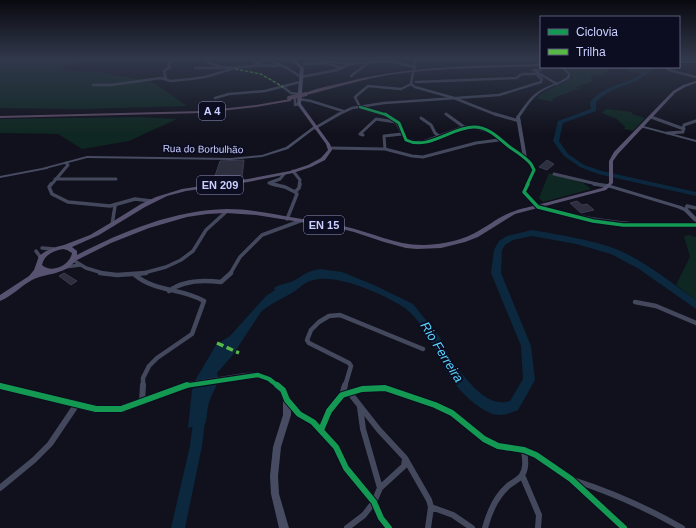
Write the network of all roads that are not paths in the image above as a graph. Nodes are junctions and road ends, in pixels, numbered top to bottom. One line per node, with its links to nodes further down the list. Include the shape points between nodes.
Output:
1 (120, 84): 9 (street)
2 (289, 84): 10 (street)
3 (300, 84): 13 (main road)
4 (350, 84): 17 (highway, A 4, bridge, via 256,106 202,112)
5 (411, 84): 12 (street); 14 (street, via 401,88 369,86 355,97)
6 (535, 84): 12 (street, via 507,93)
7 (557, 84): 20 (street, via 534,96 518,117)
8 (691, 84): 18 (main road, via 674,92)
9 (93, 85)
10 (283, 86): 11 (street); 13 (street)
11 (215, 98)
12 (457, 99): 14 (street, via 384,103); 20 (street)
13 (298, 100): 15 (street, via 311,100); 26 (main road)
14 (360, 107): 15 (street); 22 (street, via 384,114)
15 (343, 111): 26 (street)
16 (446, 114): 25 (street)
17 (0, 116)
18 (651, 117): 23 (main road); 28 (street)
19 (421, 118): 32 (street, via 431,125)
20 (519, 121): 38 (street)
21 (696, 121): 28 (street, via 684,124)
22 (399, 122): 30 (street); 31 (street, via 376,119 361,131 360,134)
23 (646, 122): 24 (main road); 27 (street)
24 (640, 127): 27 (street); 29 (street); 47 (main road, via 611,162)
25 (464, 128): 32 (street); 33 (street, via 487,130)
26 (316, 129): 35 (main road); 37 (street, Rua do Borbulhão, via 287,148 262,156)
27 (653, 129): 29 (street)
28 (684, 129): 29 (street, via 679,134)
29 (665, 133): 34 (street)
30 (402, 134): 32 (street, via 404,139 414,143); 36 (street, via 384,136)
31 (363, 135)
32 (439, 136)
33 (499, 140): 36 (street, via 476,143 423,157); 38 (street)
34 (696, 141)
35 (330, 148): 36 (street); 40 (main road, EN 209, via 329,154 321,160)
36 (385, 149)
37 (92, 157): 39 (street, Rua do Borbulhão); 39 (street, Rua do Borbulhão)
38 (525, 158): 52 (street, via 534,168 524,192)
39 (65, 163): 43 (street, Rua do Borbulhão); 44 (street, via 68,165)
40 (293, 171): 41 (main road, EN 209); 48 (street, via 300,180)
41 (284, 174): 48 (street, via 269,183); 50 (main road, EN 209, via 178,191)
42 (554, 174): 46 (street)
43 (0, 177)
44 (55, 179): 45 (street); 51 (street, via 49,187 52,194 68,202)
45 (116, 179)
46 (590, 183): 47 (street); 49 (street)
47 (610, 183): 49 (main road, EN 15, via 604,190); 54 (street)
48 (295, 192): 56 (street, via 297,194)
49 (595, 192): 52 (main road, EN 15)
50 (151, 201): 51 (street, via 135,199); 59 (main road, EN 209)
51 (114, 206): 59 (street)
52 (538, 207): 58 (main road, EN 15, via 503,218 473,236 426,248 401,246 361,232); 60 (street, via 610,223)
53 (696, 208): 54 (street, via 687,206)
54 (686, 210): 57 (street)
55 (227, 211): 56 (main road, EN 15); 63 (main road, EN 15, via 163,221); 76 (street, via 208,227 194,250 180,261)
56 (287, 219): 58 (main road, EN 15)
57 (696, 220)
58 (300, 221): 78 (street, via 262,235 240,257 232,272 221,282 204,280 174,287)
59 (112, 225): 61 (main road, EN 209)
60 (696, 225)
61 (91, 236): 62 (main road, EN 209); 65 (main road, via 89,244)
62 (84, 240): 64 (main road, EN 209); 69 (main road, EN 209)
63 (103, 245): 65 (main road, EN 15); 71 (main road, EN 15)
64 (66, 247): 67 (main road); 69 (main road)
65 (96, 247): 69 (main road, EN 15)
66 (42, 248): 67 (street)
67 (54, 249): 70 (main road)
68 (36, 251): 70 (street)
69 (75, 251): 71 (main road)
70 (41, 258): 73 (main road, EN 15)
71 (73, 260): 72 (street); 74 (main road, EN 15)
72 (80, 265): 74 (street); 76 (street, via 115,275)
73 (39, 266): 75 (main road, via 43,270); 77 (main road, EN 15)
74 (63, 267): 75 (main road, EN 15)
75 (52, 271): 77 (main road, EN 15)
76 (135, 275): 78 (street)
77 (31, 278): 79 (main road, EN 15)
78 (169, 291): 87 (street, via 204,301 192,334 149,366 143,378)
79 (0, 298)
80 (635, 302): 81 (street, via 656,306)
81 (696, 323)
82 (423, 349): 85 (street, via 340,315 333,314 321,319 307,340 349,362 351,366)
83 (0, 386): 88 (street)
84 (349, 392): 85 (street); 89 (street); 93 (street, via 385,388 452,413 484,439 498,446)
85 (342, 395): 92 (street, via 329,411)
86 (287, 400): 87 (street, via 283,390 269,379 258,375 187,385); 90 (street); 91 (street)
87 (142, 402): 88 (street, via 121,409 96,409)
88 (77, 404): 97 (street, via 50,444)
89 (360, 407): 94 (street); 98 (street, via 363,429)
90 (299, 414): 91 (street); 92 (street)
91 (288, 415): 101 (street, via 277,448 274,476)
92 (321, 430): 99 (street, via 336,447 346,468)
93 (524, 450): 95 (street); 96 (street, via 536,455)
94 (405, 458): 98 (street, via 404,466); 100 (street)
95 (522, 475): 106 (street, via 506,488 495,504 487,517); 107 (street, via 539,515)
96 (570, 479): 108 (street); 109 (street, via 606,490)
97 (0, 488)
98 (380, 488): 99 (street)
99 (374, 502): 102 (street, via 364,515); 103 (street)
100 (431, 507): 104 (street); 105 (street, via 453,515)
101 (284, 528)
102 (347, 528)
103 (389, 528)
104 (428, 528)
105 (472, 528)
106 (486, 528)
107 (538, 528)
108 (624, 528)
109 (682, 528)

